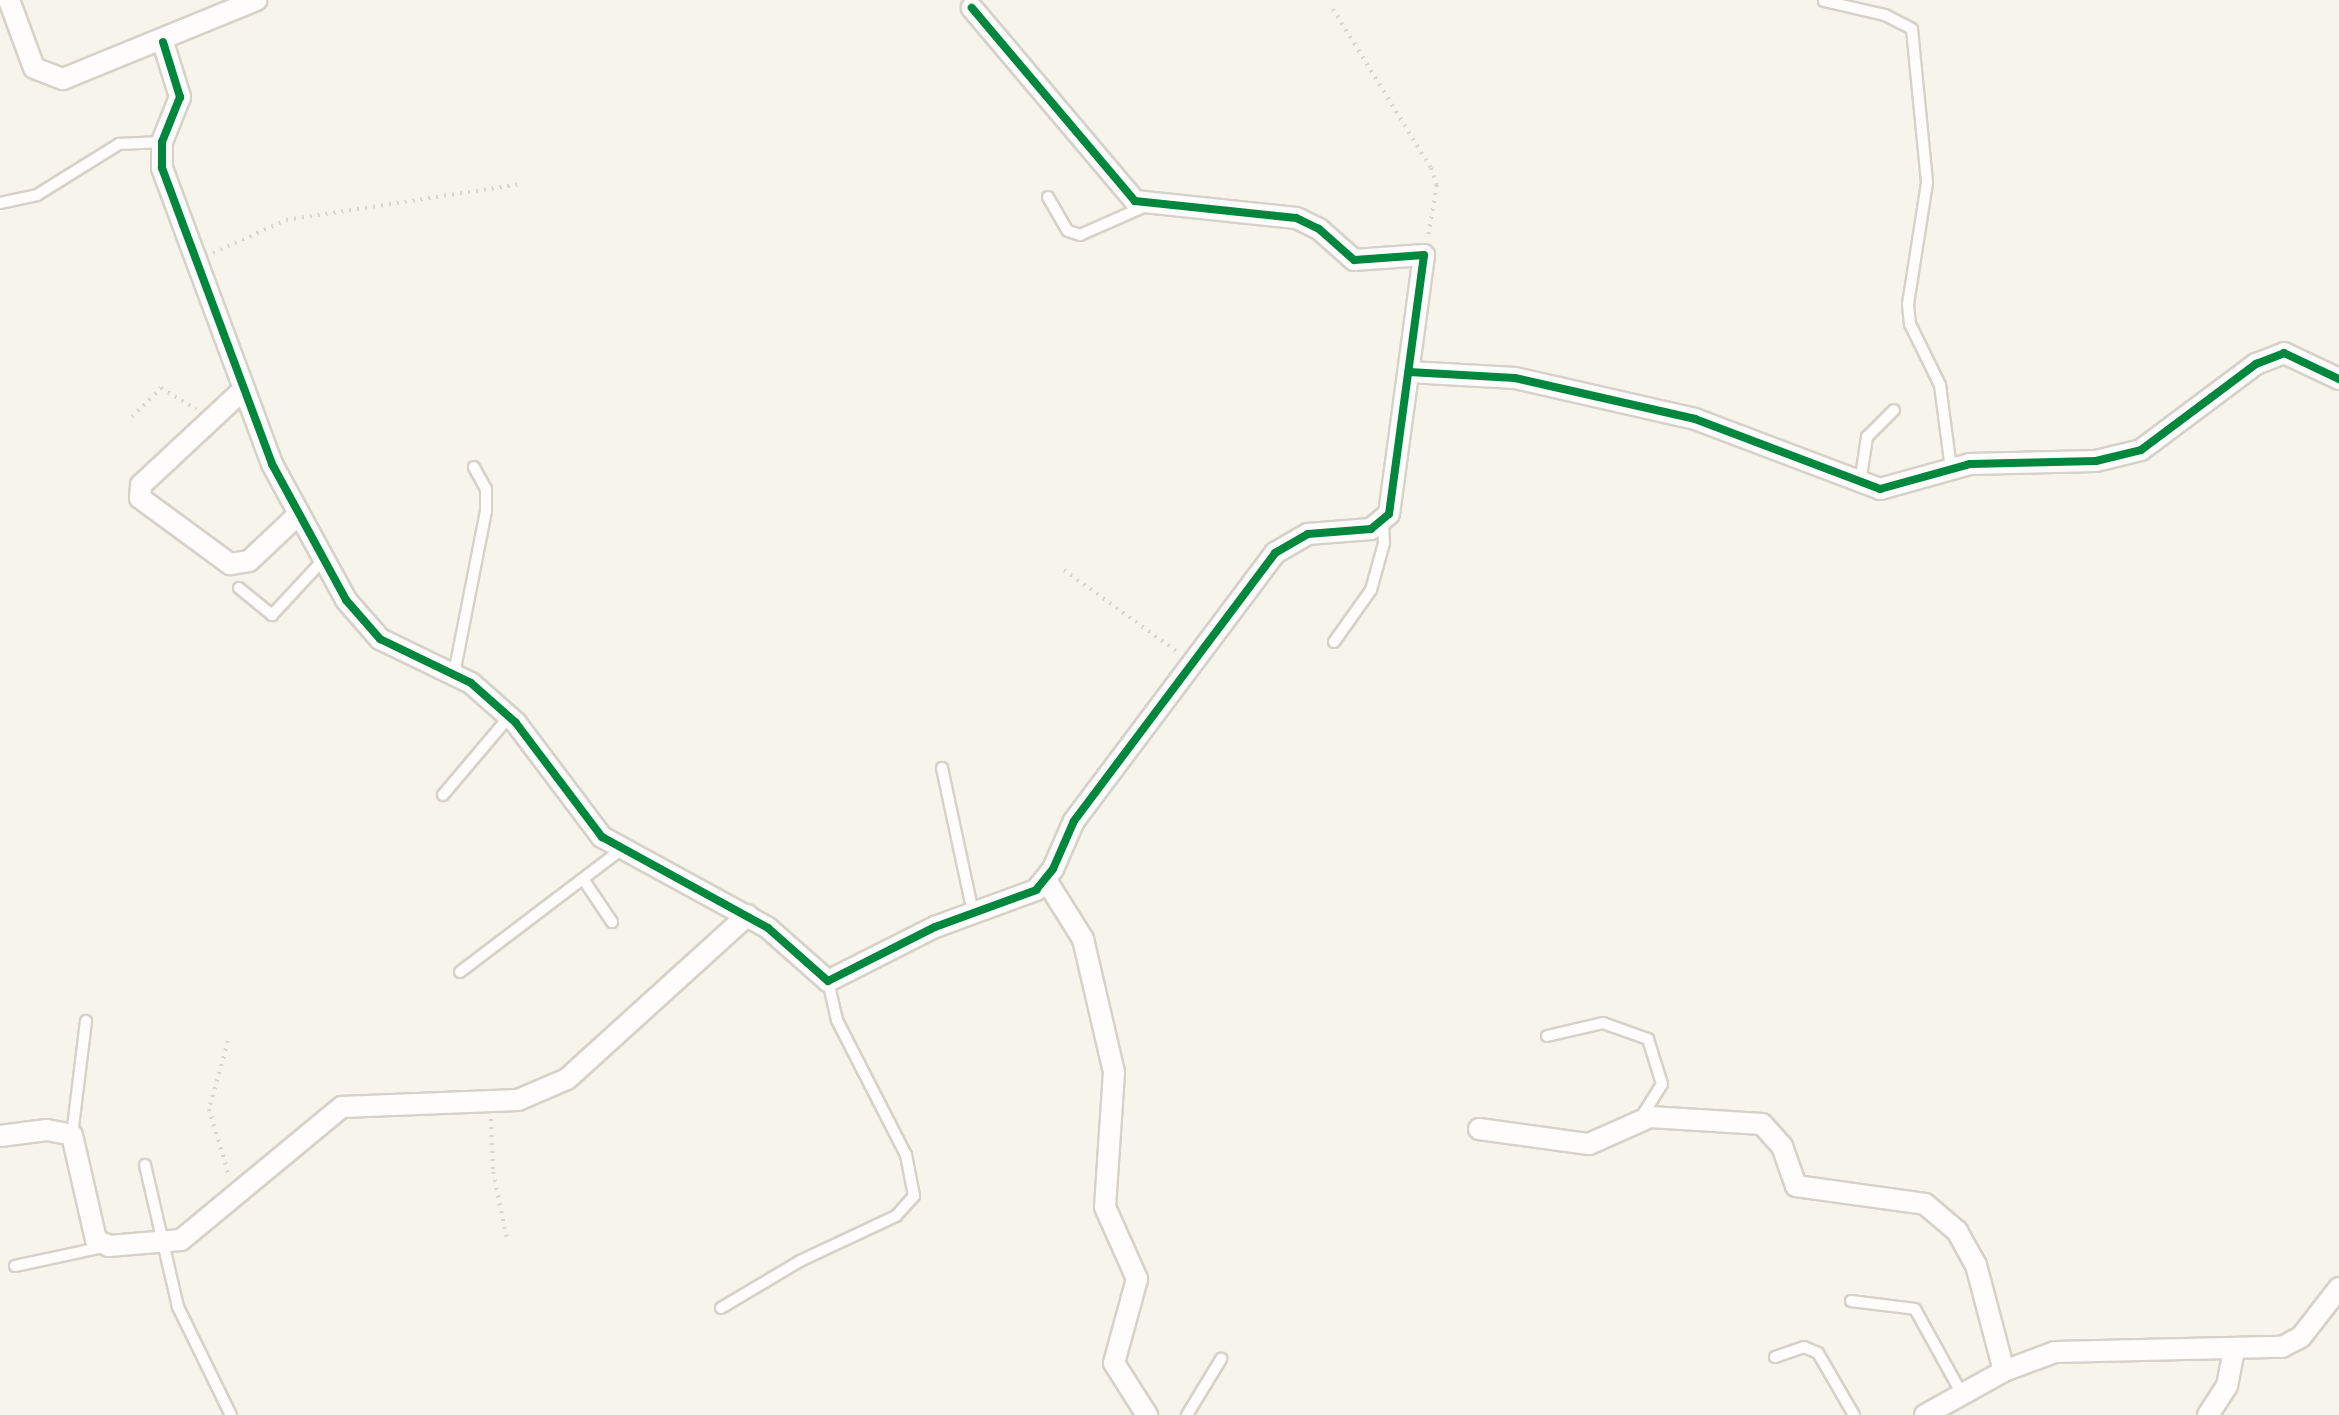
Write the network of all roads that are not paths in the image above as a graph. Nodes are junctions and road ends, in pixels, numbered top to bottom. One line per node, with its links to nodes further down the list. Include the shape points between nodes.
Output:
1 (9, 0): 5 (street, via 24,52 48,76 79,77)
2 (257, 0): 5 (street)
3 (1824, 1): 15 (lane, via 1908,24 1914,38 1912,74 1927,140 1927,183 1908,305 1910,324 1940,385)
4 (972, 8): 9 (street, via 1125,195)
5 (163, 42): 6 (street, via 180,97)
6 (162, 142): 8 (lane, via 119,144 37,195); 12 (street, via 162,168)
7 (1048, 197): 9 (lane, via 1068,231 1080,235)
8 (0, 203)
9 (1148, 205): 10 (street, via 1296,218 1319,229 1354,260 1424,255)
10 (1409, 372): 16 (street, via 1515,378 1695,419); 18 (street)
11 (2339, 379): 15 (street, via 2284,353 2256,364 2141,450 2096,461)
12 (244, 389): 17 (street); 17 (street, via 141,485 140,498 230,564 249,561)
13 (1894, 410): 16 (lane, via 1867,437)
14 (474, 467): 22 (lane, via 486,489 486,511)
15 (1951, 468): 16 (street, via 1892,487)
16 (1860, 483)
17 (299, 514): 19 (street)
18 (1383, 524): 21 (lane, via 1384,543 1371,590); 28 (street, via 1290,541 1074,821)
19 (324, 559): 20 (lane, via 272,615); 22 (street, via 346,600 380,639)
20 (239, 588)
21 (1334, 642)
22 (454, 674): 23 (street)
23 (509, 717): 25 (lane); 26 (street, via 589,827)
24 (942, 768): 29 (lane)
25 (443, 795)
26 (622, 849): 27 (lane); 30 (street)
27 (583, 879): 31 (lane); 32 (lane)
28 (1046, 880): 29 (street, via 1024,897); 53 (street, via 1083,939 1114,1072 1105,1207 1137,1279 1114,1363)
29 (973, 913): 33 (street)
30 (748, 915): 33 (street); 41 (street, via 567,1079 544,1092 492,1103 342,1107 199,1229)
31 (612, 922)
32 (460, 972)
33 (828, 981): 46 (lane, via 837,1020 906,1155 914,1196 896,1216 800,1261)
34 (86, 1021): 38 (lane)
35 (1547, 1036): 36 (lane, via 1603,1023 1648,1039 1662,1084)
36 (1638, 1121): 37 (street, via 1589,1144); 50 (street, via 1665,1116 1762,1124 1782,1146 1796,1186 1925,1204 1957,1231 1976,1265)
37 (1479, 1129)
38 (72, 1135): 39 (street, via 47,1130); 42 (street, via 90,1229)
39 (0, 1136)
40 (145, 1165): 41 (lane)
41 (163, 1245): 42 (street); 52 (lane, via 190,1338)
42 (109, 1246): 43 (lane)
43 (15, 1266)
44 (2339, 1288): 47 (street, via 2301,1337 2282,1347)
45 (1851, 1301): 51 (lane, via 1915,1309)
46 (721, 1308)
47 (2234, 1350): 50 (street, via 2081,1348); 57 (street, via 2227,1386)
48 (1775, 1357): 55 (lane, via 1804,1347 1818,1353)
49 (1221, 1359): 54 (lane)
50 (2004, 1371): 51 (street)
51 (1962, 1394): 56 (street)
52 (231, 1415)
53 (1147, 1415)
54 (1187, 1415)
55 (1854, 1415)
56 (1925, 1415)
57 (2208, 1415)

